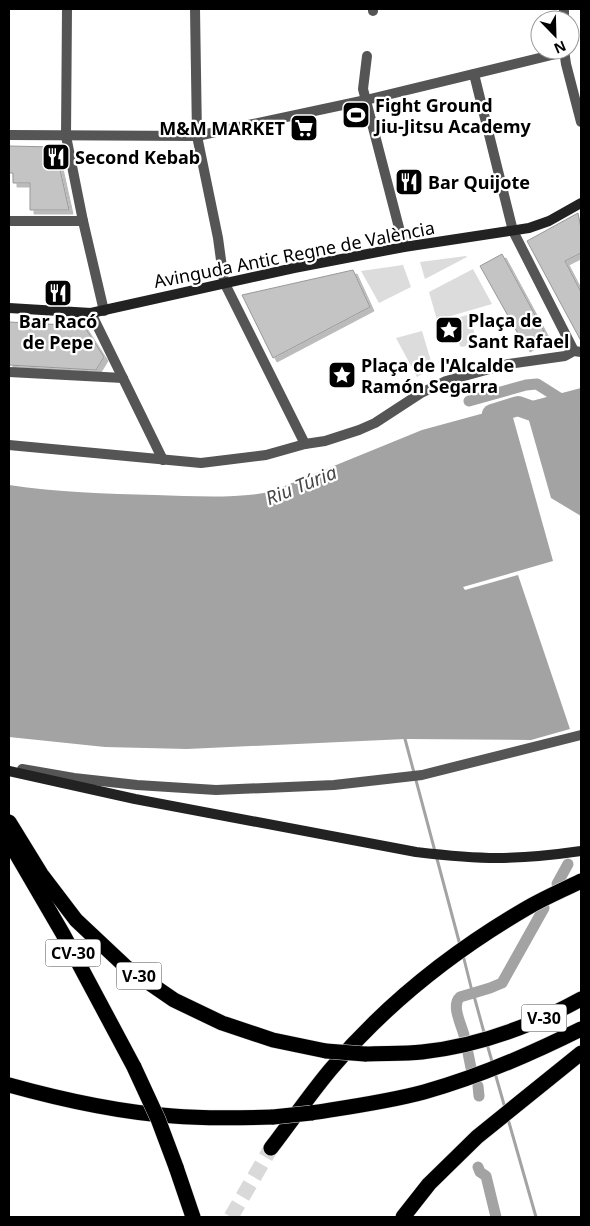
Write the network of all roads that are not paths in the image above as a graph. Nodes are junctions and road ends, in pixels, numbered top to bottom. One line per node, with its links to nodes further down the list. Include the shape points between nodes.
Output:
1 (67, 9): 10 (street)
2 (195, 9): 11 (street)
3 (367, 56): 7 (street, via 363,89)
4 (530, 60): 6 (street)
5 (565, 60): 8 (street)
6 (474, 74): 7 (street); 15 (street)
7 (366, 100): 11 (street); 16 (street)
8 (581, 122)
9 (9, 135): 10 (street)
10 (66, 136): 11 (street); 14 (street)
11 (197, 136): 17 (street)
12 (581, 202): 15 (street, Avinguda Antic Regne de València, via 549,221)
13 (9, 220): 14 (street)
14 (83, 221): 19 (street)
15 (512, 231): 16 (street, Avinguda Antic Regne de València); 21 (street)
16 (404, 247): 17 (street, Avinguda Antic Regne de València)
17 (224, 282): 19 (street, Avinguda Antic Regne de València); 24 (street)
18 (9, 308): 20 (street, Avinguda Antic Regne de València)
19 (104, 311): 20 (street, Avinguda Antic Regne de València)
20 (92, 313): 23 (street)
21 (578, 352): 24 (street, via 508,364 446,381 359,430)
22 (9, 372): 23 (street)
23 (123, 378): 26 (street)
24 (305, 444): 26 (street, via 266,455 219,461)
25 (9, 445): 26 (street)
26 (163, 460)
27 (581, 735): 28 (street, via 422,775 334,785 216,790 83,779)
28 (9, 767)
29 (9, 771): 32 (street, via 135,799 416,852 495,858)
30 (9, 822): 34 (highway, V-30, bridge, via 76,920 126,967 174,1000 222,1024 273,1040 326,1051 365,1054 422,1052 460,1046 506,1033)
31 (9, 841): 39 (highway, CV-30, bridge, via 134,1067 158,1119)
32 (581, 851)
33 (581, 881): 38 (highway, via 528,907 489,932 405,994 330,1070)
34 (581, 1000)
35 (581, 1028): 37 (highway, V-30, bridge, via 517,1059 425,1092 273,1117 174,1116 123,1111 62,1100)
36 (581, 1053): 40 (highway, via 477,1137 429,1184)
37 (9, 1085)
38 (272, 1148)
39 (192, 1217)
40 (403, 1217)

